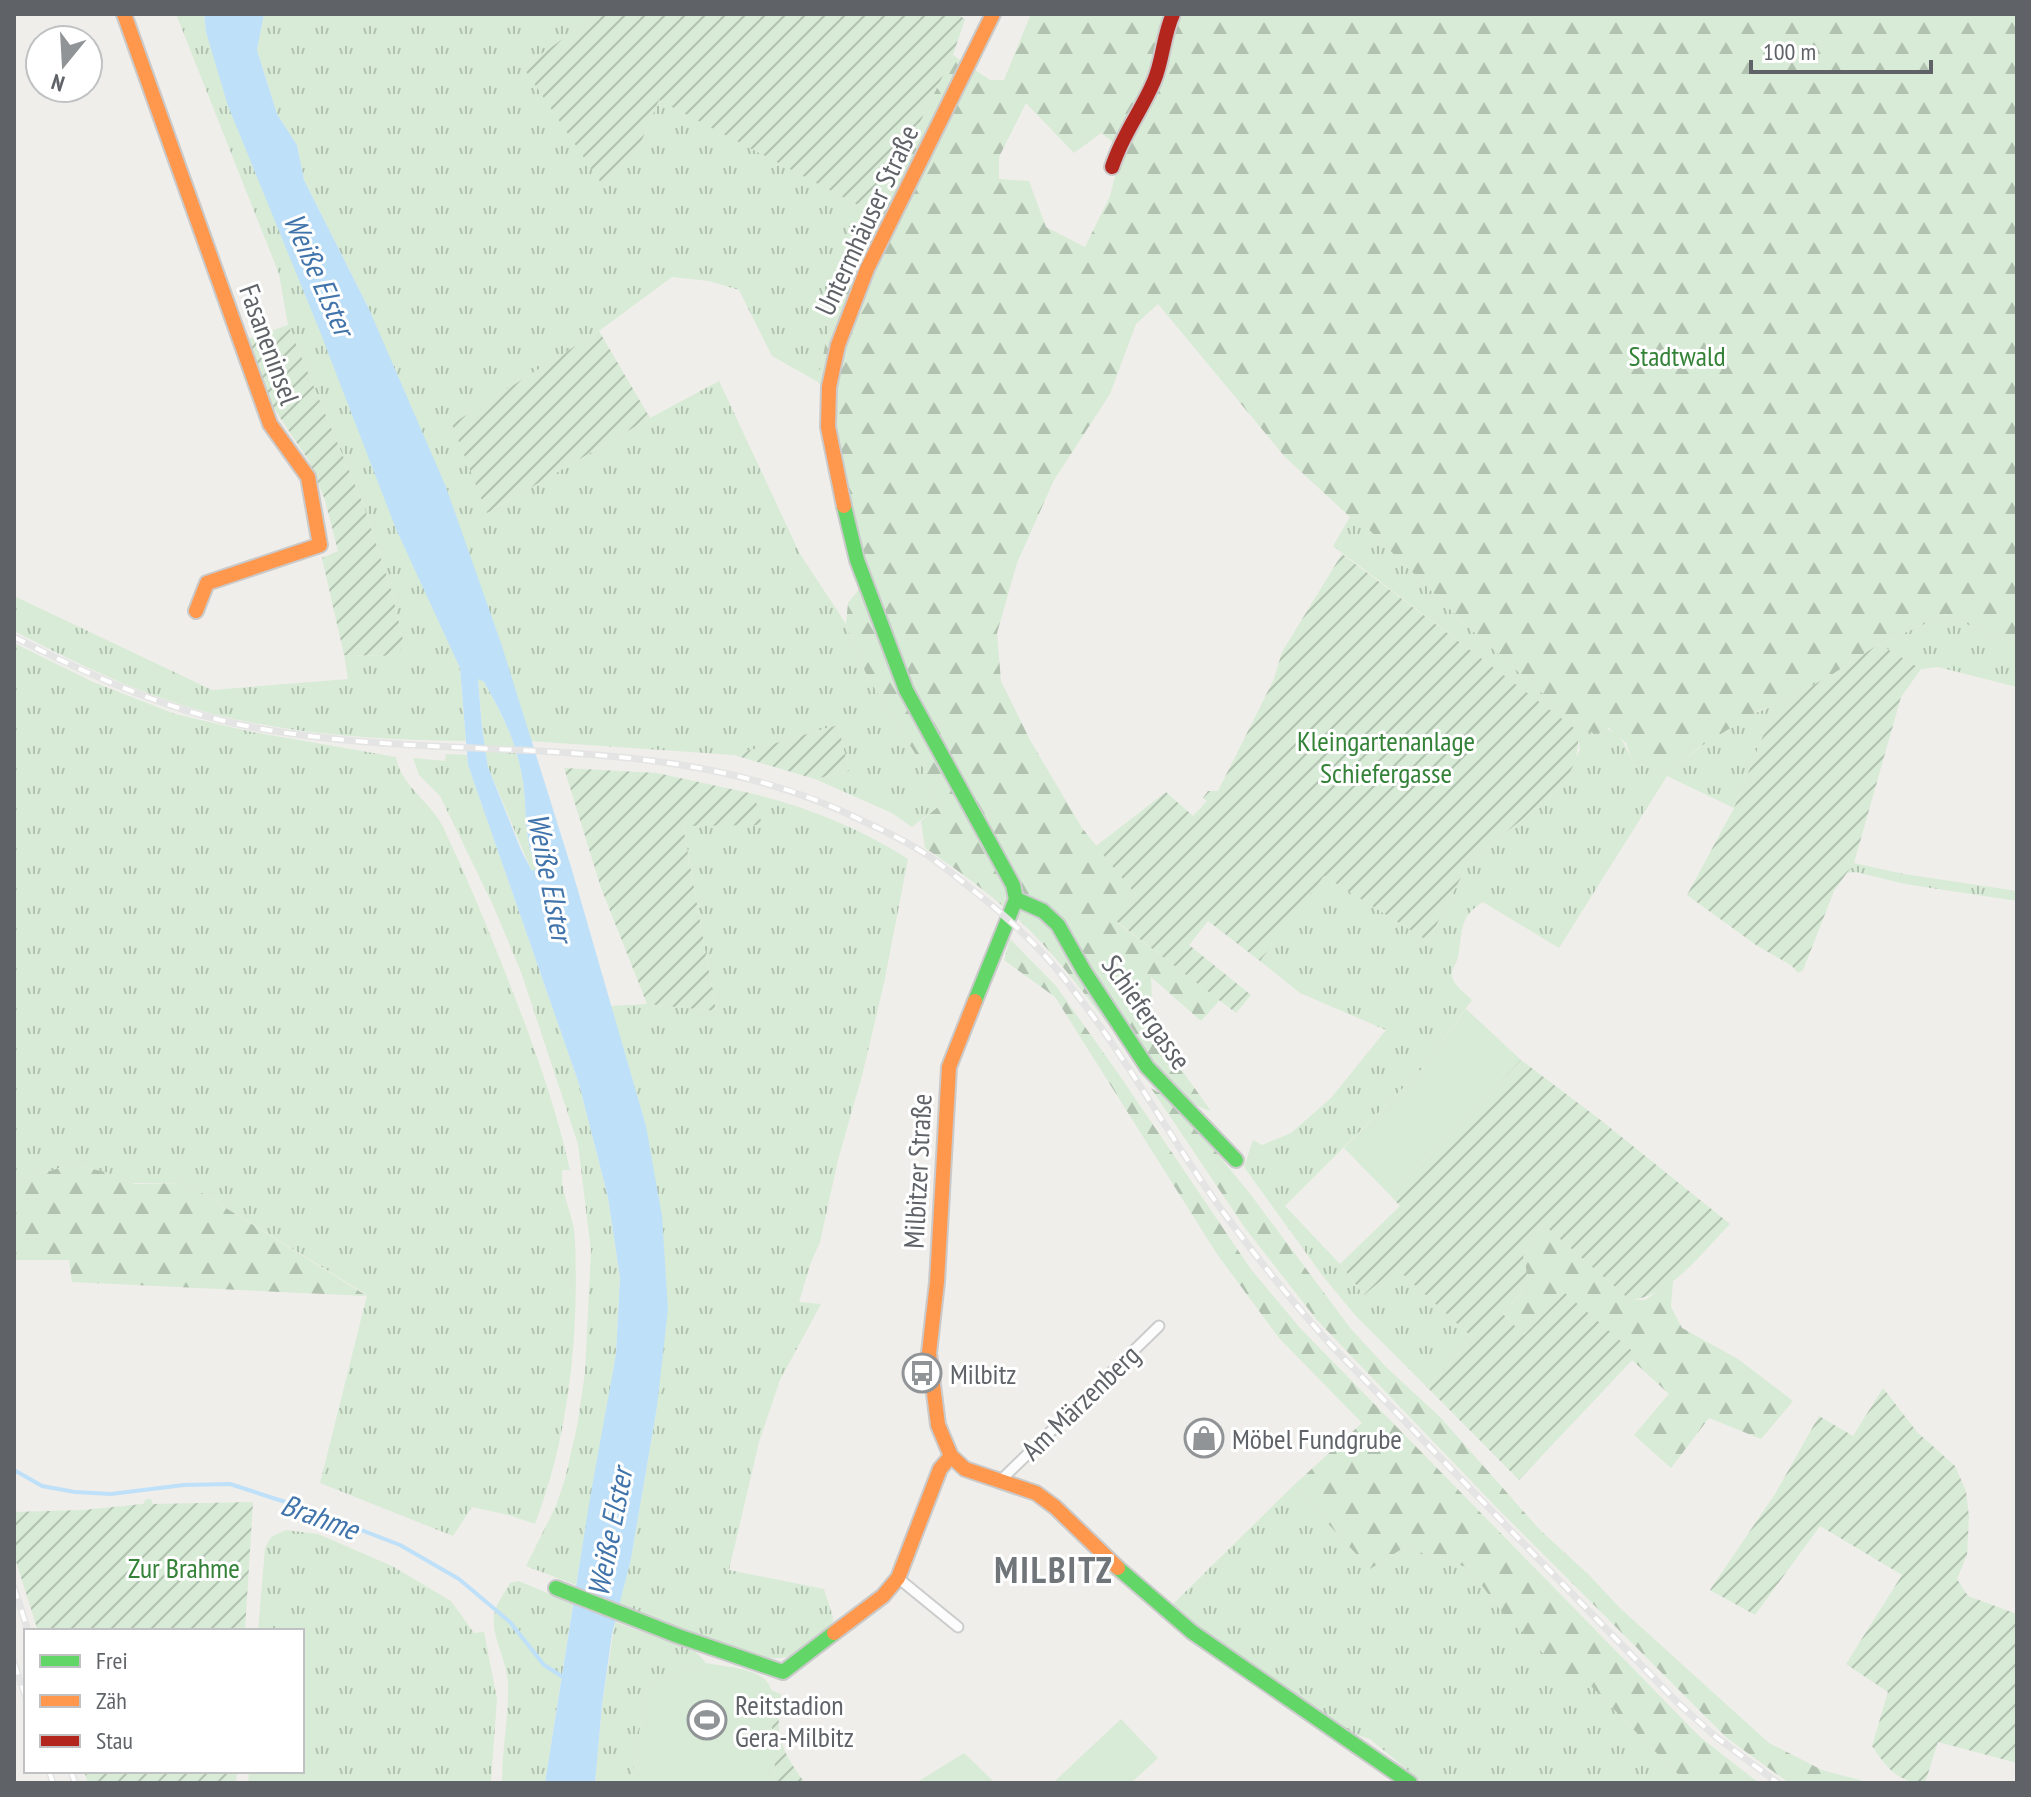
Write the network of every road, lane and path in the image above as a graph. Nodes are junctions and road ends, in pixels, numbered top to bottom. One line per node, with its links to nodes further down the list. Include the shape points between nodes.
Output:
1 (124, 14): 5 (main road, Fasaneninsel, via 270,424 308,477 320,545 207,583)
2 (993, 14): 6 (main road, Untermhäuser Straße, via 867,269 838,345 828,427 857,560 906,690)
3 (1173, 14): 4 (main road, via 1154,81 1120,141)
4 (1112, 167)
5 (196, 611)
6 (1016, 899): 7 (main road, Schiefergasse, via 1043,911 1058,925 1147,1067); 9 (main road, Milbitzer Straße, via 949,1067 929,1353 938,1425)
7 (1236, 1160)
8 (1159, 1326): 10 (street, Am Märzenberg)
9 (951, 1456): 10 (main road, via 965,1469); 11 (main road, via 940,1469)
10 (1002, 1479): 14 (main road, via 1055,1507 1192,1632)
11 (898, 1578): 12 (main road, via 883,1596 783,1672); 13 (street)
12 (556, 1588)
13 (958, 1627)
14 (1410, 1783)

